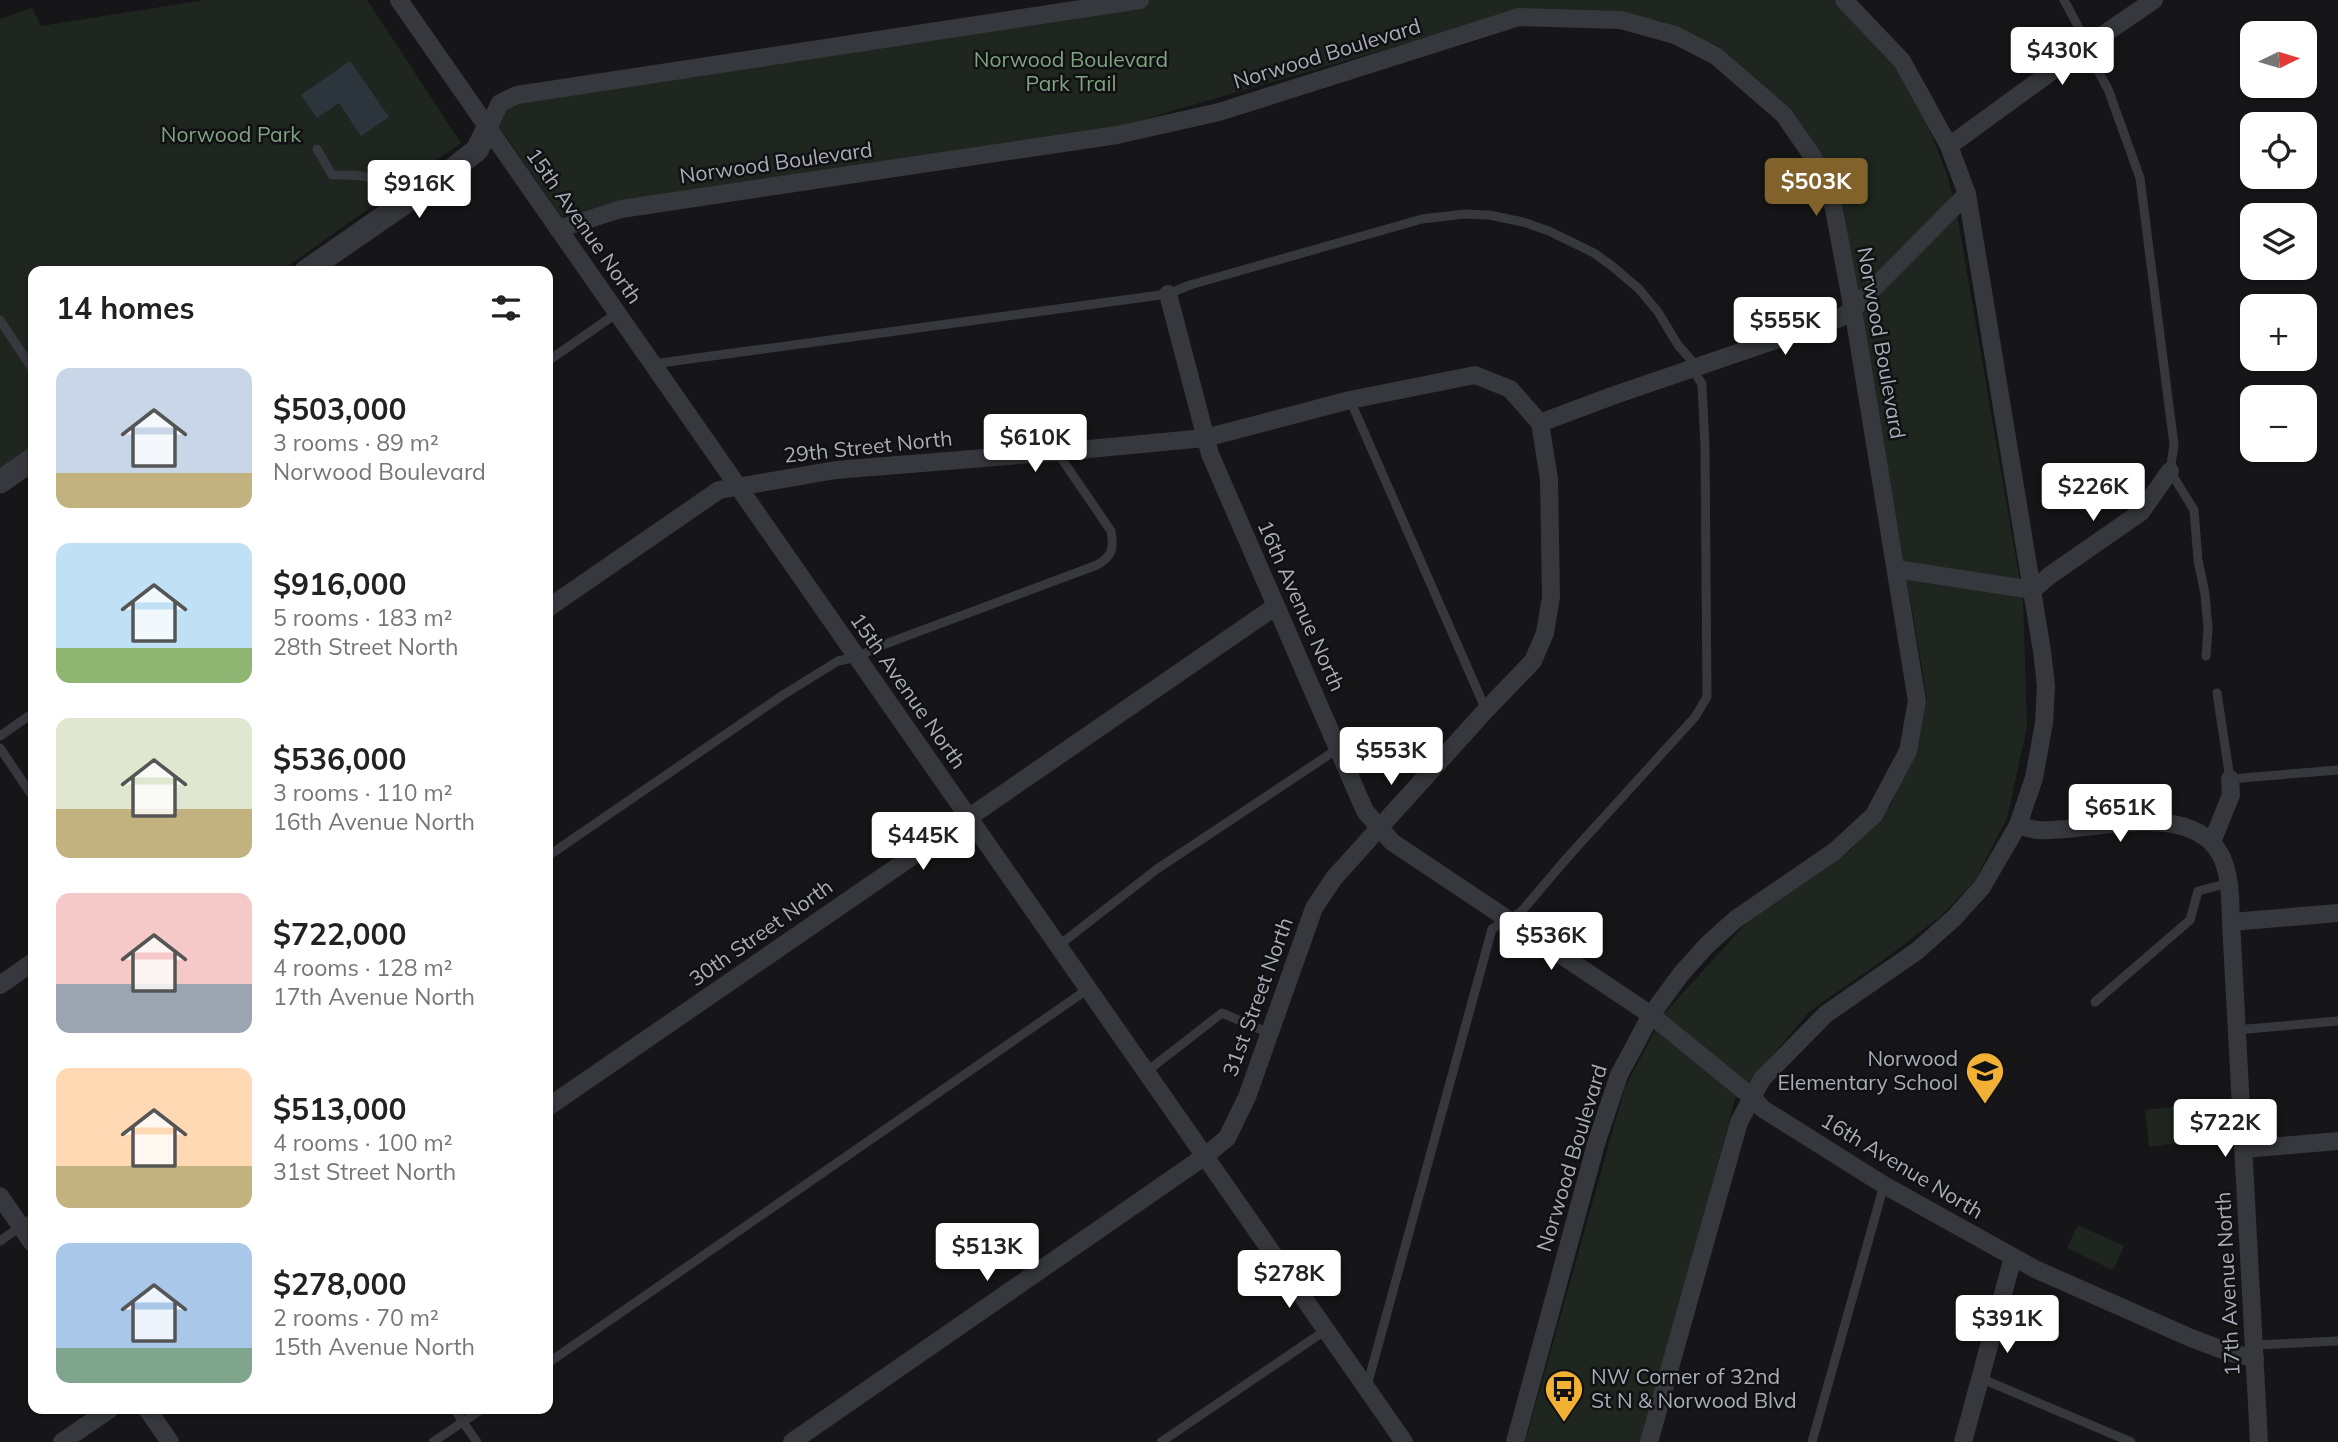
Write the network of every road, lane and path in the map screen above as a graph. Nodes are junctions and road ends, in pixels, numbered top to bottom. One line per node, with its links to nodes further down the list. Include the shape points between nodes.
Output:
1 (399, 0): 7 (street, 15th Avenue North)
2 (1140, 0): 7 (street, via 517,95 500,103)
3 (1844, 0): 8 (street, via 1902,61)
4 (2064, 0): 6 (lane)
5 (2154, 0): 6 (street)
6 (2088, 45): 8 (street); 27 (lane, via 2140,178 2174,445)
7 (488, 128): 11 (street, via 477,150); 12 (street, 15th Avenue North)
8 (1949, 146): 10 (street)
9 (317, 149): 11 (lane, via 332,175 369,176 384,188)
10 (1967, 194): 15 (street); 31 (street)
11 (395, 209): 13 (street)
12 (558, 229): 15 (street, Norwood Boulevard, via 621,209 1117,135 1219,112 1520,17 1621,20 1675,35 1716,56 1784,115 1813,157 1833,204); 16 (street, 15th Avenue North)
13 (313, 266)
14 (1168, 294): 20 (lane); 21 (lane, via 1422,219 1489,215 1549,231 1612,266 1658,312); 24 (street, 16th Avenue North)
15 (1853, 309): 21 (street, via 1840,318); 30 (street, Norwood Boulevard)
16 (617, 313): 18 (lane); 20 (street, 15th Avenue North)
17 (0, 320): 19 (lane)
18 (553, 358)
19 (28, 362)
20 (653, 364): 29 (street, 15th Avenue North)
21 (1692, 368): 23 (street); 52 (lane, via 1702,384 1705,448 1707,697 1695,718 1521,912)
22 (1350, 400): 23 (street, 29th Street North, via 1475,375 1510,389); 24 (street, 29th Street North); 37 (lane)
23 (1541, 423): 37 (street, 31st Street North, via 1549,479 1551,597 1545,633 1533,662)
24 (1205, 438): 25 (street, 29th Street North); 33 (street, 16th Avenue North)
25 (1057, 453): 29 (street, 29th Street North, via 836,470); 35 (lane, via 1111,531 1113,545 1106,560)
26 (28, 462): 28 (street)
27 (2171, 471): 31 (street, via 2141,512); 34 (lane, via 2194,510 2207,618)
28 (0, 482)
29 (737, 486): 32 (street, 29th Street North, via 719,490); 35 (street, 15th Avenue North)
30 (1896, 569): 31 (street); 59 (street, Norwood Boulevard, via 1917,701 1908,751 1874,815 1835,851 1736,919 1690,964)
31 (2033, 590): 46 (street, via 2046,686 2044,723 2034,778)
32 (553, 605)
33 (1276, 606): 41 (street, 16th Avenue North); 45 (street, 30th Street North)
34 (2206, 656)
35 (857, 657): 45 (street, 15th Avenue North); 49 (lane, via 838,660 783,695)
36 (2217, 693): 43 (lane)
37 (1486, 710): 47 (street, 31st Street North)
38 (28, 716): 39 (lane)
39 (0, 736)
40 (0, 748): 44 (lane)
41 (1339, 748): 47 (street, 16th Avenue North, via 1365,811); 54 (lane, via 1157,869)
42 (2338, 770): 43 (lane)
43 (2230, 779): 48 (street, via 2231,795)
44 (28, 790)
45 (968, 817): 54 (street, 15th Avenue North); 65 (street, 30th Street North)
46 (2018, 825): 48 (street, via 2040,831 2182,824); 64 (street, via 1982,887 1954,918 1917,951 1826,1014 1762,1079)
47 (1380, 828): 52 (street, 16th Avenue North, via 1392,842); 62 (street, 31st Street North, via 1314,908)
48 (2212, 842): 50 (street)
49 (553, 853)
50 (2228, 878): 53 (street, 17th Avenue North); 58 (lane, via 2198,891 2190,920)
51 (2338, 913): 53 (street)
52 (1508, 920): 59 (street, 16th Avenue North); 79 (lane, via 1492,929)
53 (2231, 922): 61 (street, 17th Avenue North)
54 (1058, 946): 57 (street, 15th Avenue North)
55 (28, 965): 56 (street)
56 (0, 985)
57 (1088, 989): 63 (street, 15th Avenue North); 77 (lane)
58 (2095, 1002)
59 (1651, 1015): 64 (street, 16th Avenue North); 85 (street, Norwood Boulevard, via 1619,1075 1596,1144)
60 (2338, 1021): 61 (lane)
61 (2236, 1030): 67 (street, 17th Avenue North)
62 (1269, 1033): 63 (lane, via 1222,1013); 68 (street, 31st Street North, via 1227,1138)
63 (1146, 1072): 68 (street, 15th Avenue North)
64 (1753, 1098): 69 (street, 16th Avenue North, via 1763,1109); 93 (street, via 1739,1122)
65 (553, 1104)
66 (2338, 1141): 67 (street)
67 (2244, 1149): 76 (street, 17th Avenue North)
68 (1205, 1156): 74 (street, 15th Avenue North); 90 (street, 31st Street North)
69 (1884, 1185): 73 (street, 16th Avenue North); 94 (lane)
70 (0, 1196): 71 (street)
71 (27, 1222): 72 (lane)
72 (0, 1241)
73 (2013, 1257): 76 (street, 16th Avenue North, via 2192,1338 2231,1353); 78 (street)
74 (1326, 1330): 79 (street, 15th Avenue North); 91 (lane)
75 (2338, 1341): 76 (lane)
76 (2255, 1352): 97 (street, 17th Avenue North)
77 (553, 1360)
78 (1980, 1378): 95 (street); 96 (lane)
79 (1366, 1388): 92 (street, 15th Avenue North)
80 (103, 1414): 86 (street)
81 (150, 1414): 87 (street)
82 (457, 1414): 84 (lane)
83 (475, 1414): 84 (lane)
84 (463, 1422): 88 (lane); 89 (lane)
85 (1521, 1440)
86 (62, 1442)
87 (170, 1442)
88 (433, 1442)
89 (477, 1442)
90 (792, 1442)
91 (1161, 1442)
92 (1404, 1442)
93 (1649, 1442)
94 (1812, 1442)
95 (1963, 1442)
96 (2131, 1442)
97 (2259, 1442)

